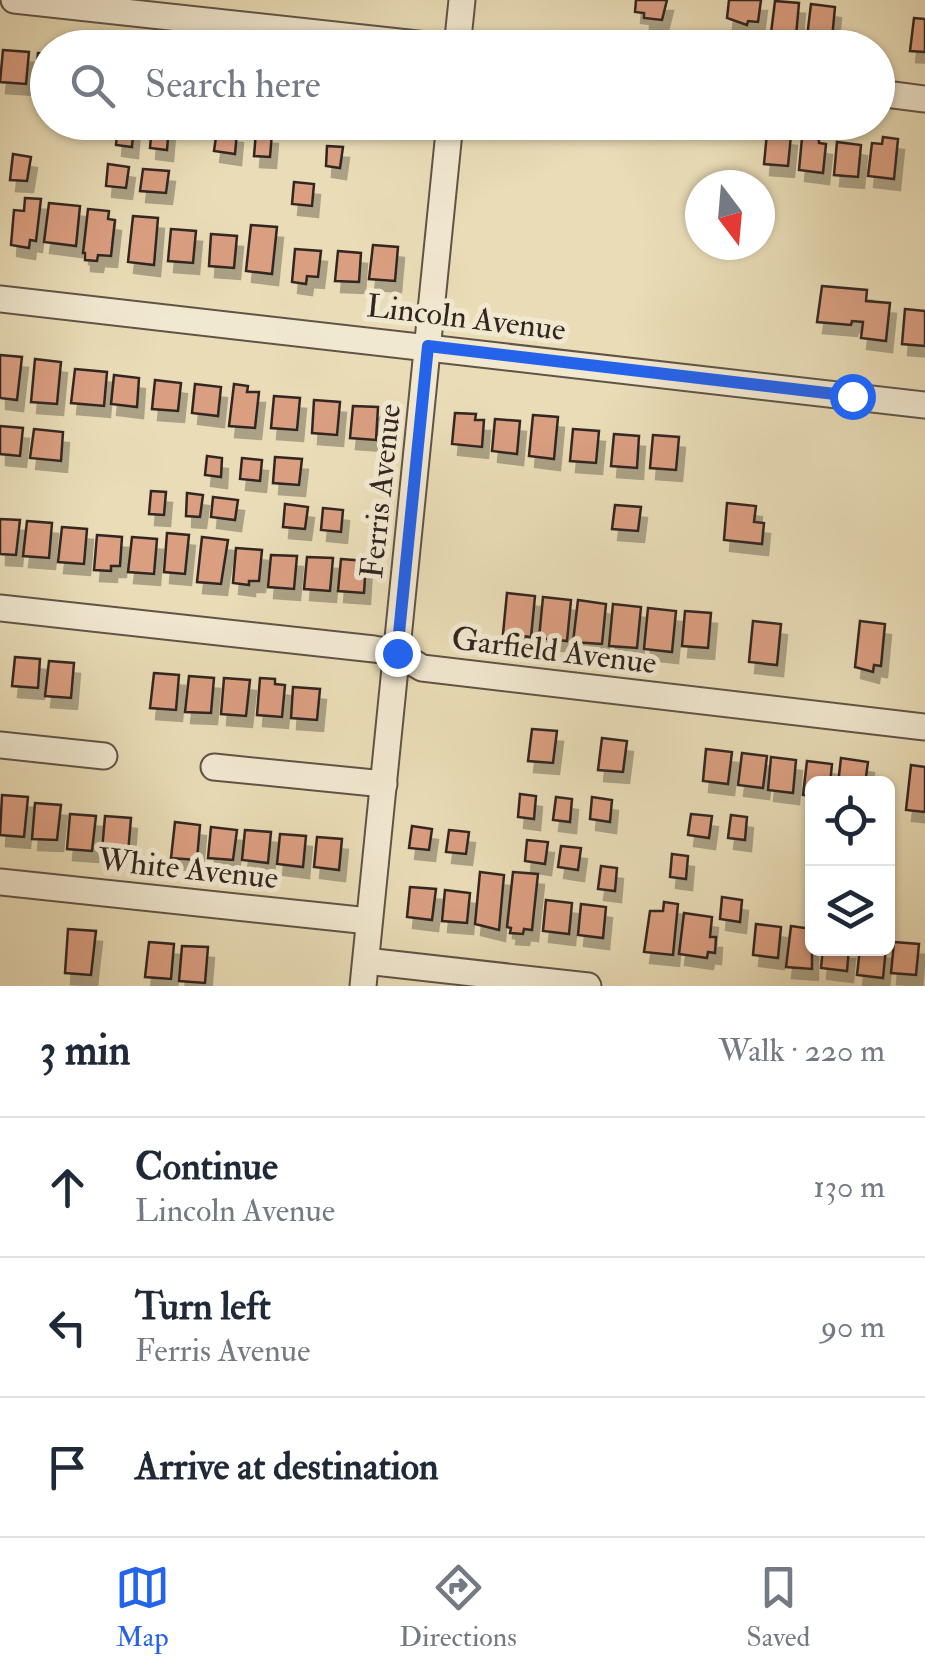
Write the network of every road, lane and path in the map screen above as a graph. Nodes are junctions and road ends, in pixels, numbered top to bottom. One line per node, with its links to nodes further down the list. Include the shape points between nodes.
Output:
1 (14, 0): 3 (street)
2 (462, 0): 4 (street)
3 (290, 30)
4 (458, 30)
5 (895, 95): 6 (street)
6 (925, 99)
7 (448, 140): 9 (street, Ferris Avenue)
8 (0, 299): 9 (street, Lincoln Avenue)
9 (428, 346): 10 (street, Lincoln Avenue); 12 (street, Ferris Avenue)
10 (925, 405)
11 (0, 608): 12 (street, Garfield Avenue)
12 (397, 653): 13 (street, Garfield Avenue, via 422,668); 17 (street, Ferris Avenue)
13 (925, 727)
14 (0, 745): 15 (street)
15 (104, 756)
16 (214, 767): 17 (street)
17 (384, 784): 19 (street, Ferris Avenue)
18 (0, 882): 19 (street, White Avenue)
19 (369, 921): 20 (street, Ferris Avenue)
20 (365, 974): 21 (street)
21 (588, 986)

